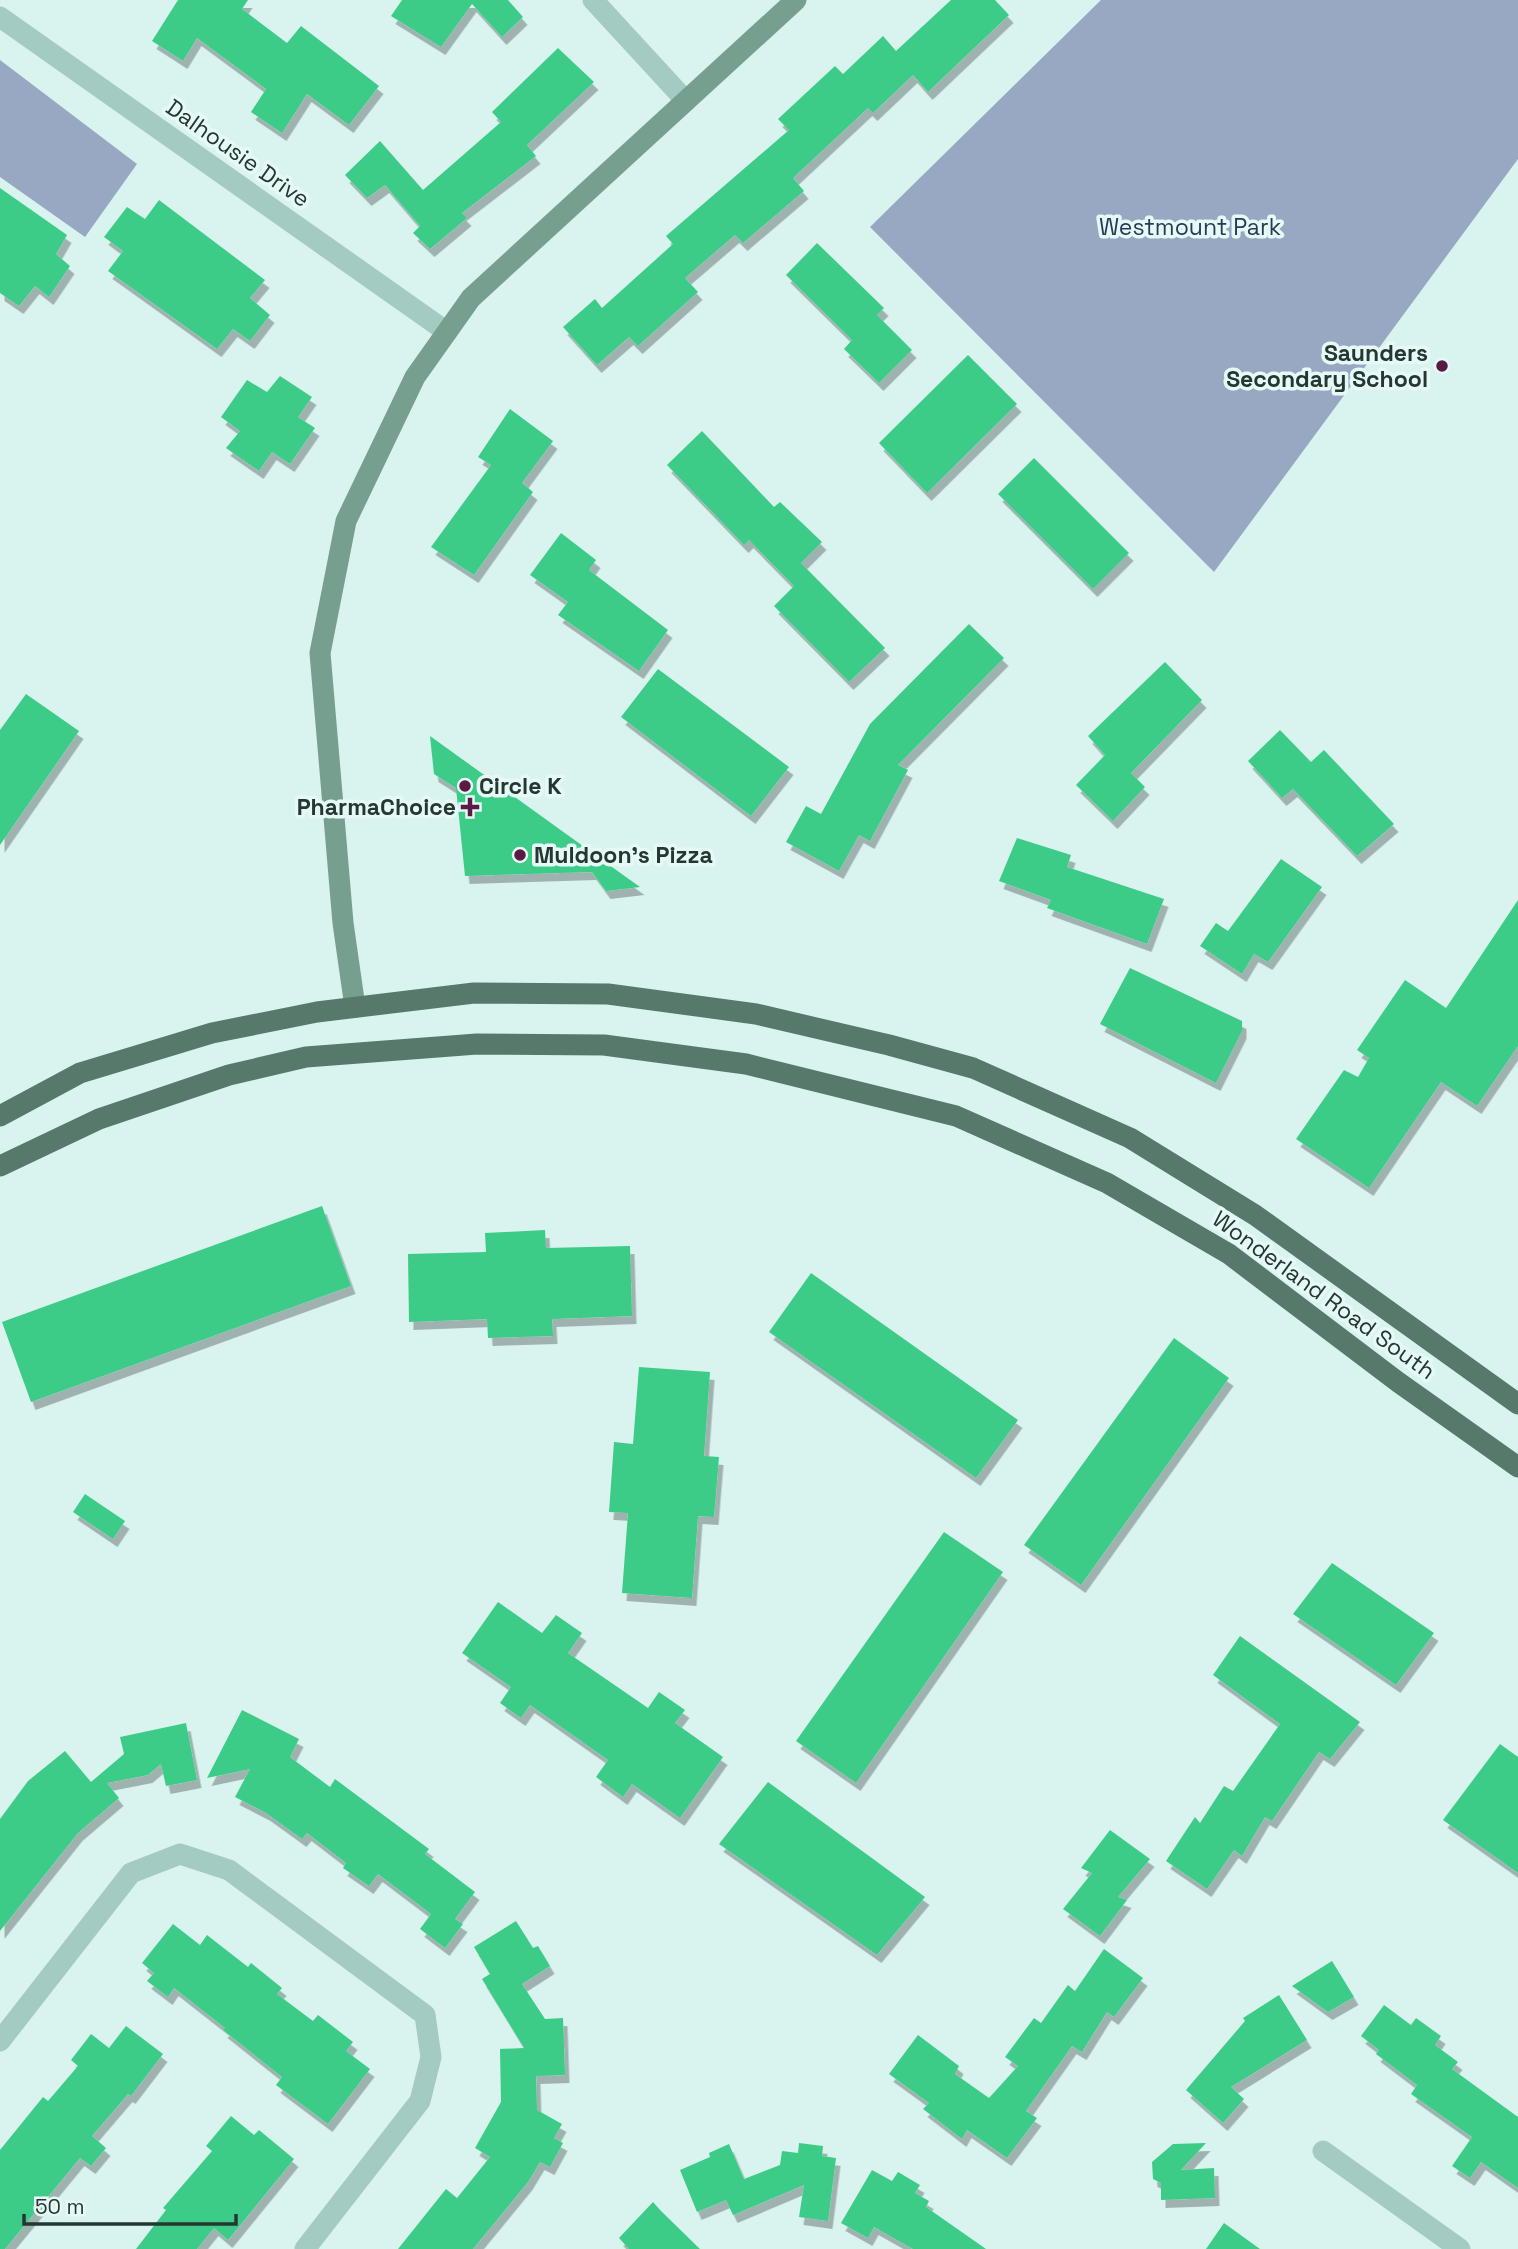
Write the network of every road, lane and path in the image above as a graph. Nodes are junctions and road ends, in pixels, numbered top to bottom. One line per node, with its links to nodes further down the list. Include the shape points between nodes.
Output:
1 (593, 0): 4 (street)
2 (796, 0): 4 (street)
3 (0, 17): 5 (street, Dalhousie Drive)
4 (685, 101): 5 (street, via 471,298)
5 (447, 332): 6 (street, via 415,377 346,521 320,653 342,923)
6 (355, 1007): 7 (main road, Wonderland Road South, via 212,1033 80,1073); 9 (main road, Wonderland Road South, via 474,993 608,994 756,1014 973,1068 1142,1144 1255,1214)
7 (0, 1116)
8 (0, 1166): 10 (main road, Wonderland Road South, via 99,1119 229,1075 306,1057 477,1044 604,1045 746,1064 956,1116 1107,1183 1229,1254)
9 (1518, 1404)
10 (1518, 1467)
11 (0, 2041): 13 (street, via 131,1872 180,1854 229,1870 425,2015 431,2057 420,2101)
12 (1323, 2151): 14 (street)
13 (305, 2249)
14 (1460, 2249)

